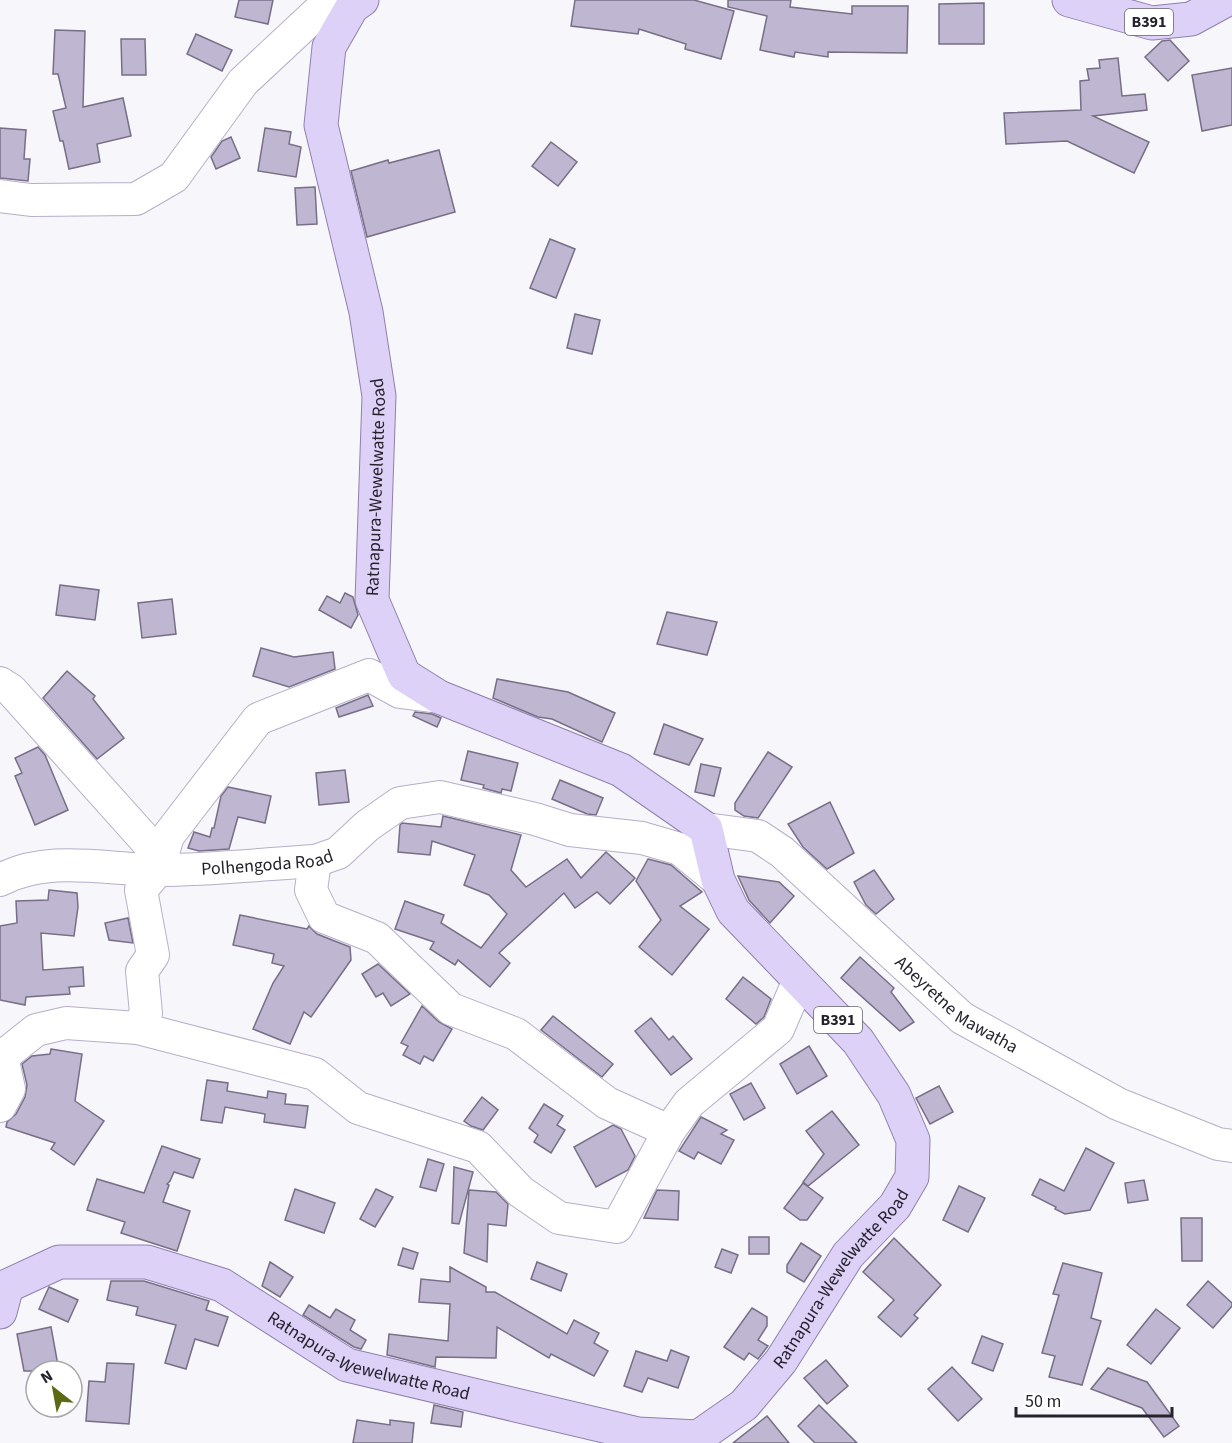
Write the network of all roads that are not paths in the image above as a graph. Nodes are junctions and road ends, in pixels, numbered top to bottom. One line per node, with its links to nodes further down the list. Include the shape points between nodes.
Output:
1 (1070, 0): 2 (main road, B391, via 1152,23 1191,19)
2 (1226, 0)
3 (353, 2): 4 (street, via 319,11 243,82 174,177 136,199 31,200); 6 (main road, Ratnapura-Wewelwatte Road, via 329,47 321,125 366,312 379,396 372,600 404,675)
4 (0, 196)
5 (0, 683): 9 (street, via 11,690 149,844)
6 (439, 697): 7 (main road, Ratnapura-Wewelwatte Road, via 621,770); 9 (street, via 400,692 369,675 258,719 168,836)
7 (706, 829): 11 (main road, Ratnapura-Wewelwatte Road / B391); 16 (street, Abeyretne Mawatha, via 758,836 782,852 962,1018 1118,1104)
8 (315, 861): 9 (street, Polhengoda Road); 11 (street, Polhengoda Road, via 338,854 367,826 400,803 440,797 570,830 642,838 680,849); 15 (street, via 312,890 324,917 377,938 451,1009 516,1034 608,1103)
9 (158, 870): 10 (street, Polhengoda Road, via 58,865 15,872); 13 (street, via 141,890 153,955 142,971 146,1013)
10 (0, 879)
11 (718, 880): 12 (main road, Ratnapura-Wewelwatte Road / B391, via 732,911)
12 (799, 980): 15 (street, via 778,1029 689,1103); 17 (main road, Ratnapura-Wewelwatte Road / B391, via 858,1041 894,1095 914,1140 912,1177 895,1206 848,1255 781,1361 744,1405 698,1437 638,1434 346,1365 222,1286 147,1262 58,1262 7,1286)
13 (138, 1028): 14 (street, via 66,1023 36,1030 2,1057 9,1089); 15 (street, via 315,1074 358,1107 478,1147 521,1192 559,1218 617,1227)
14 (0, 1106)
15 (669, 1131)
16 (1232, 1146)
17 (0, 1312)

